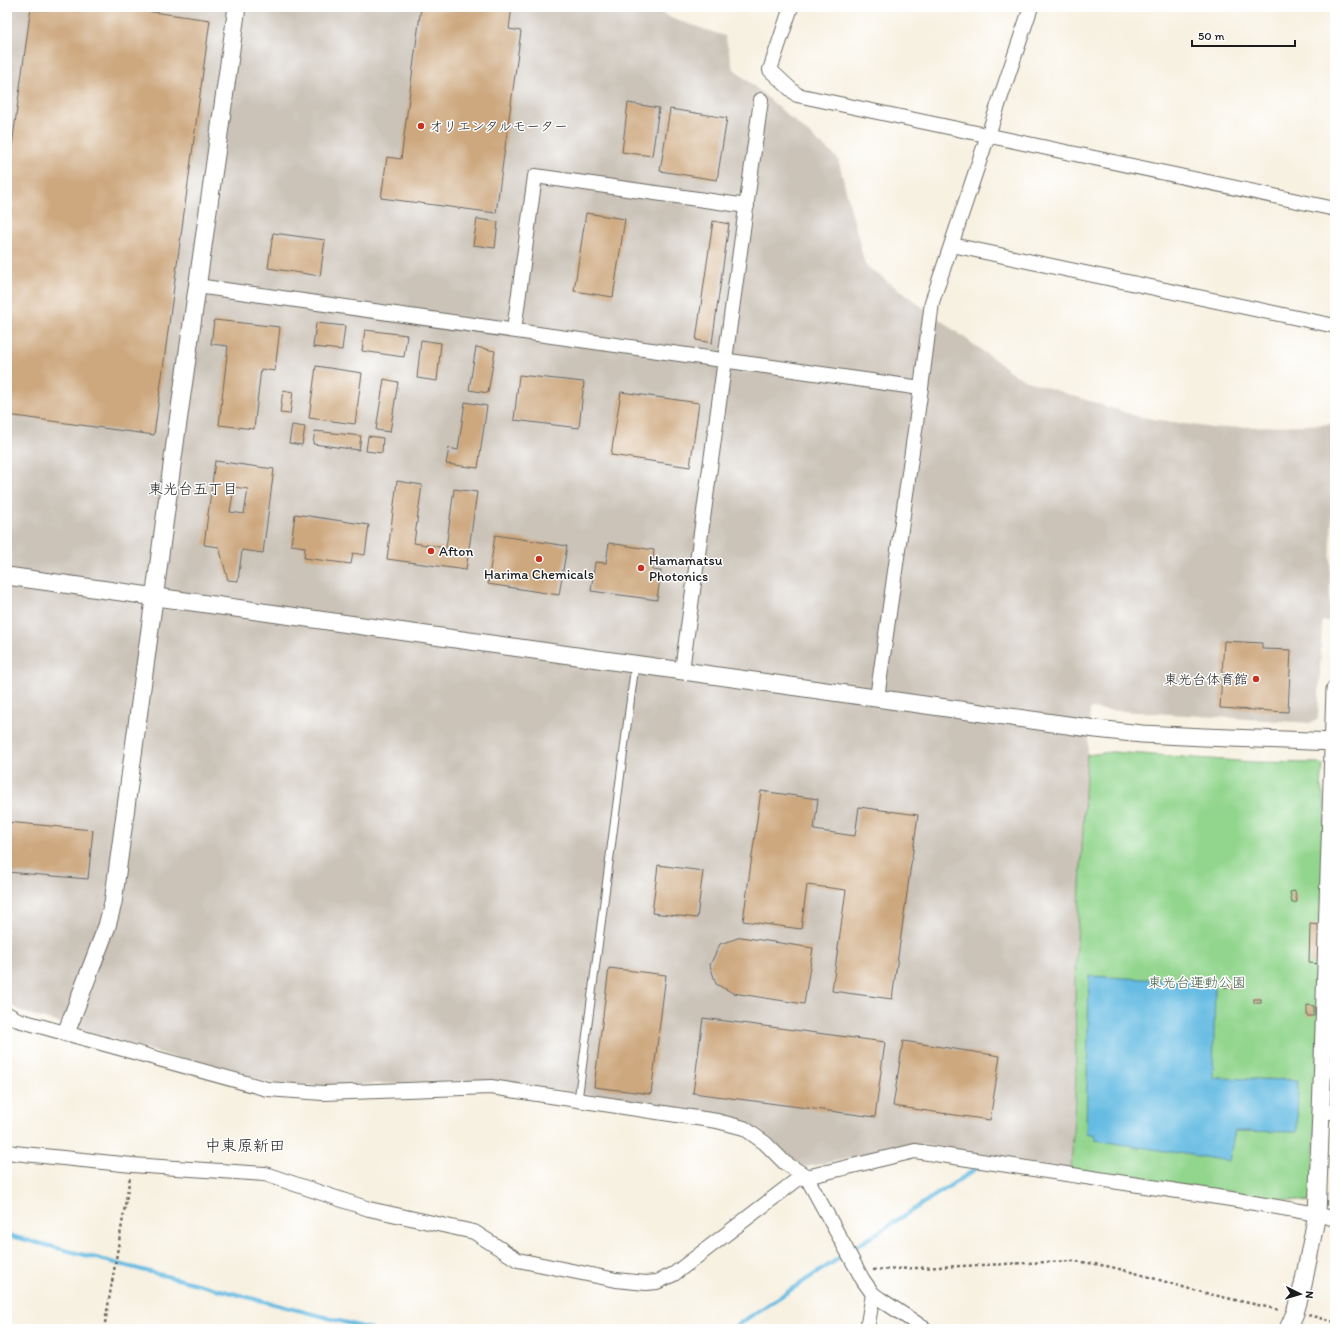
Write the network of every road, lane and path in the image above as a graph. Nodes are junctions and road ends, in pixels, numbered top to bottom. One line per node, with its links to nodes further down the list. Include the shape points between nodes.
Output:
1 (237, 7): 9 (street)
2 (791, 7): 5 (street, via 770,70 796,95)
3 (1031, 7): 5 (street)
4 (761, 100): 6 (street)
5 (988, 136): 7 (street); 8 (street)
6 (746, 206): 11 (street, via 536,176); 12 (street)
7 (1335, 209)
8 (952, 245): 10 (street); 13 (street, via 932,302)
9 (197, 286): 11 (street); 15 (street)
10 (1335, 326)
11 (514, 330): 12 (street)
12 (725, 360): 13 (street); 17 (street)
13 (921, 388): 19 (street)
14 (7, 576): 15 (street)
15 (154, 597): 16 (street); 24 (street, via 113,903 107,926)
16 (635, 664): 17 (street); 25 (lane)
17 (682, 670): 19 (street)
18 (1335, 689): 20 (street)
19 (877, 698): 20 (street, via 1134,733)
20 (1334, 742): 21 (street)
21 (1333, 813): 22 (street)
22 (1332, 897): 26 (street)
23 (7, 1014): 24 (street, via 18,1020)
24 (66, 1033): 25 (street, via 267,1089 323,1093 491,1087)
25 (578, 1100): 29 (street, via 717,1121 744,1128 785,1163)
26 (1328, 1112): 30 (street)
27 (7, 1151): 28 (street)
28 (132, 1165): 29 (street, via 265,1174 369,1209 474,1232 518,1260 616,1280 646,1283 657,1282 674,1274 798,1179); 36 (path)
29 (806, 1176): 30 (street, via 915,1151); 32 (street)
30 (1317, 1214): 31 (street); 34 (street)
31 (1335, 1219)
32 (858, 1270): 33 (street); 34 (path, via 1071,1261 1109,1266)
33 (873, 1294): 37 (street); 38 (street)
34 (1295, 1313): 35 (path); 39 (street)
35 (1335, 1322)
36 (104, 1329)
37 (867, 1329)
38 (925, 1329)
39 (1288, 1329)

